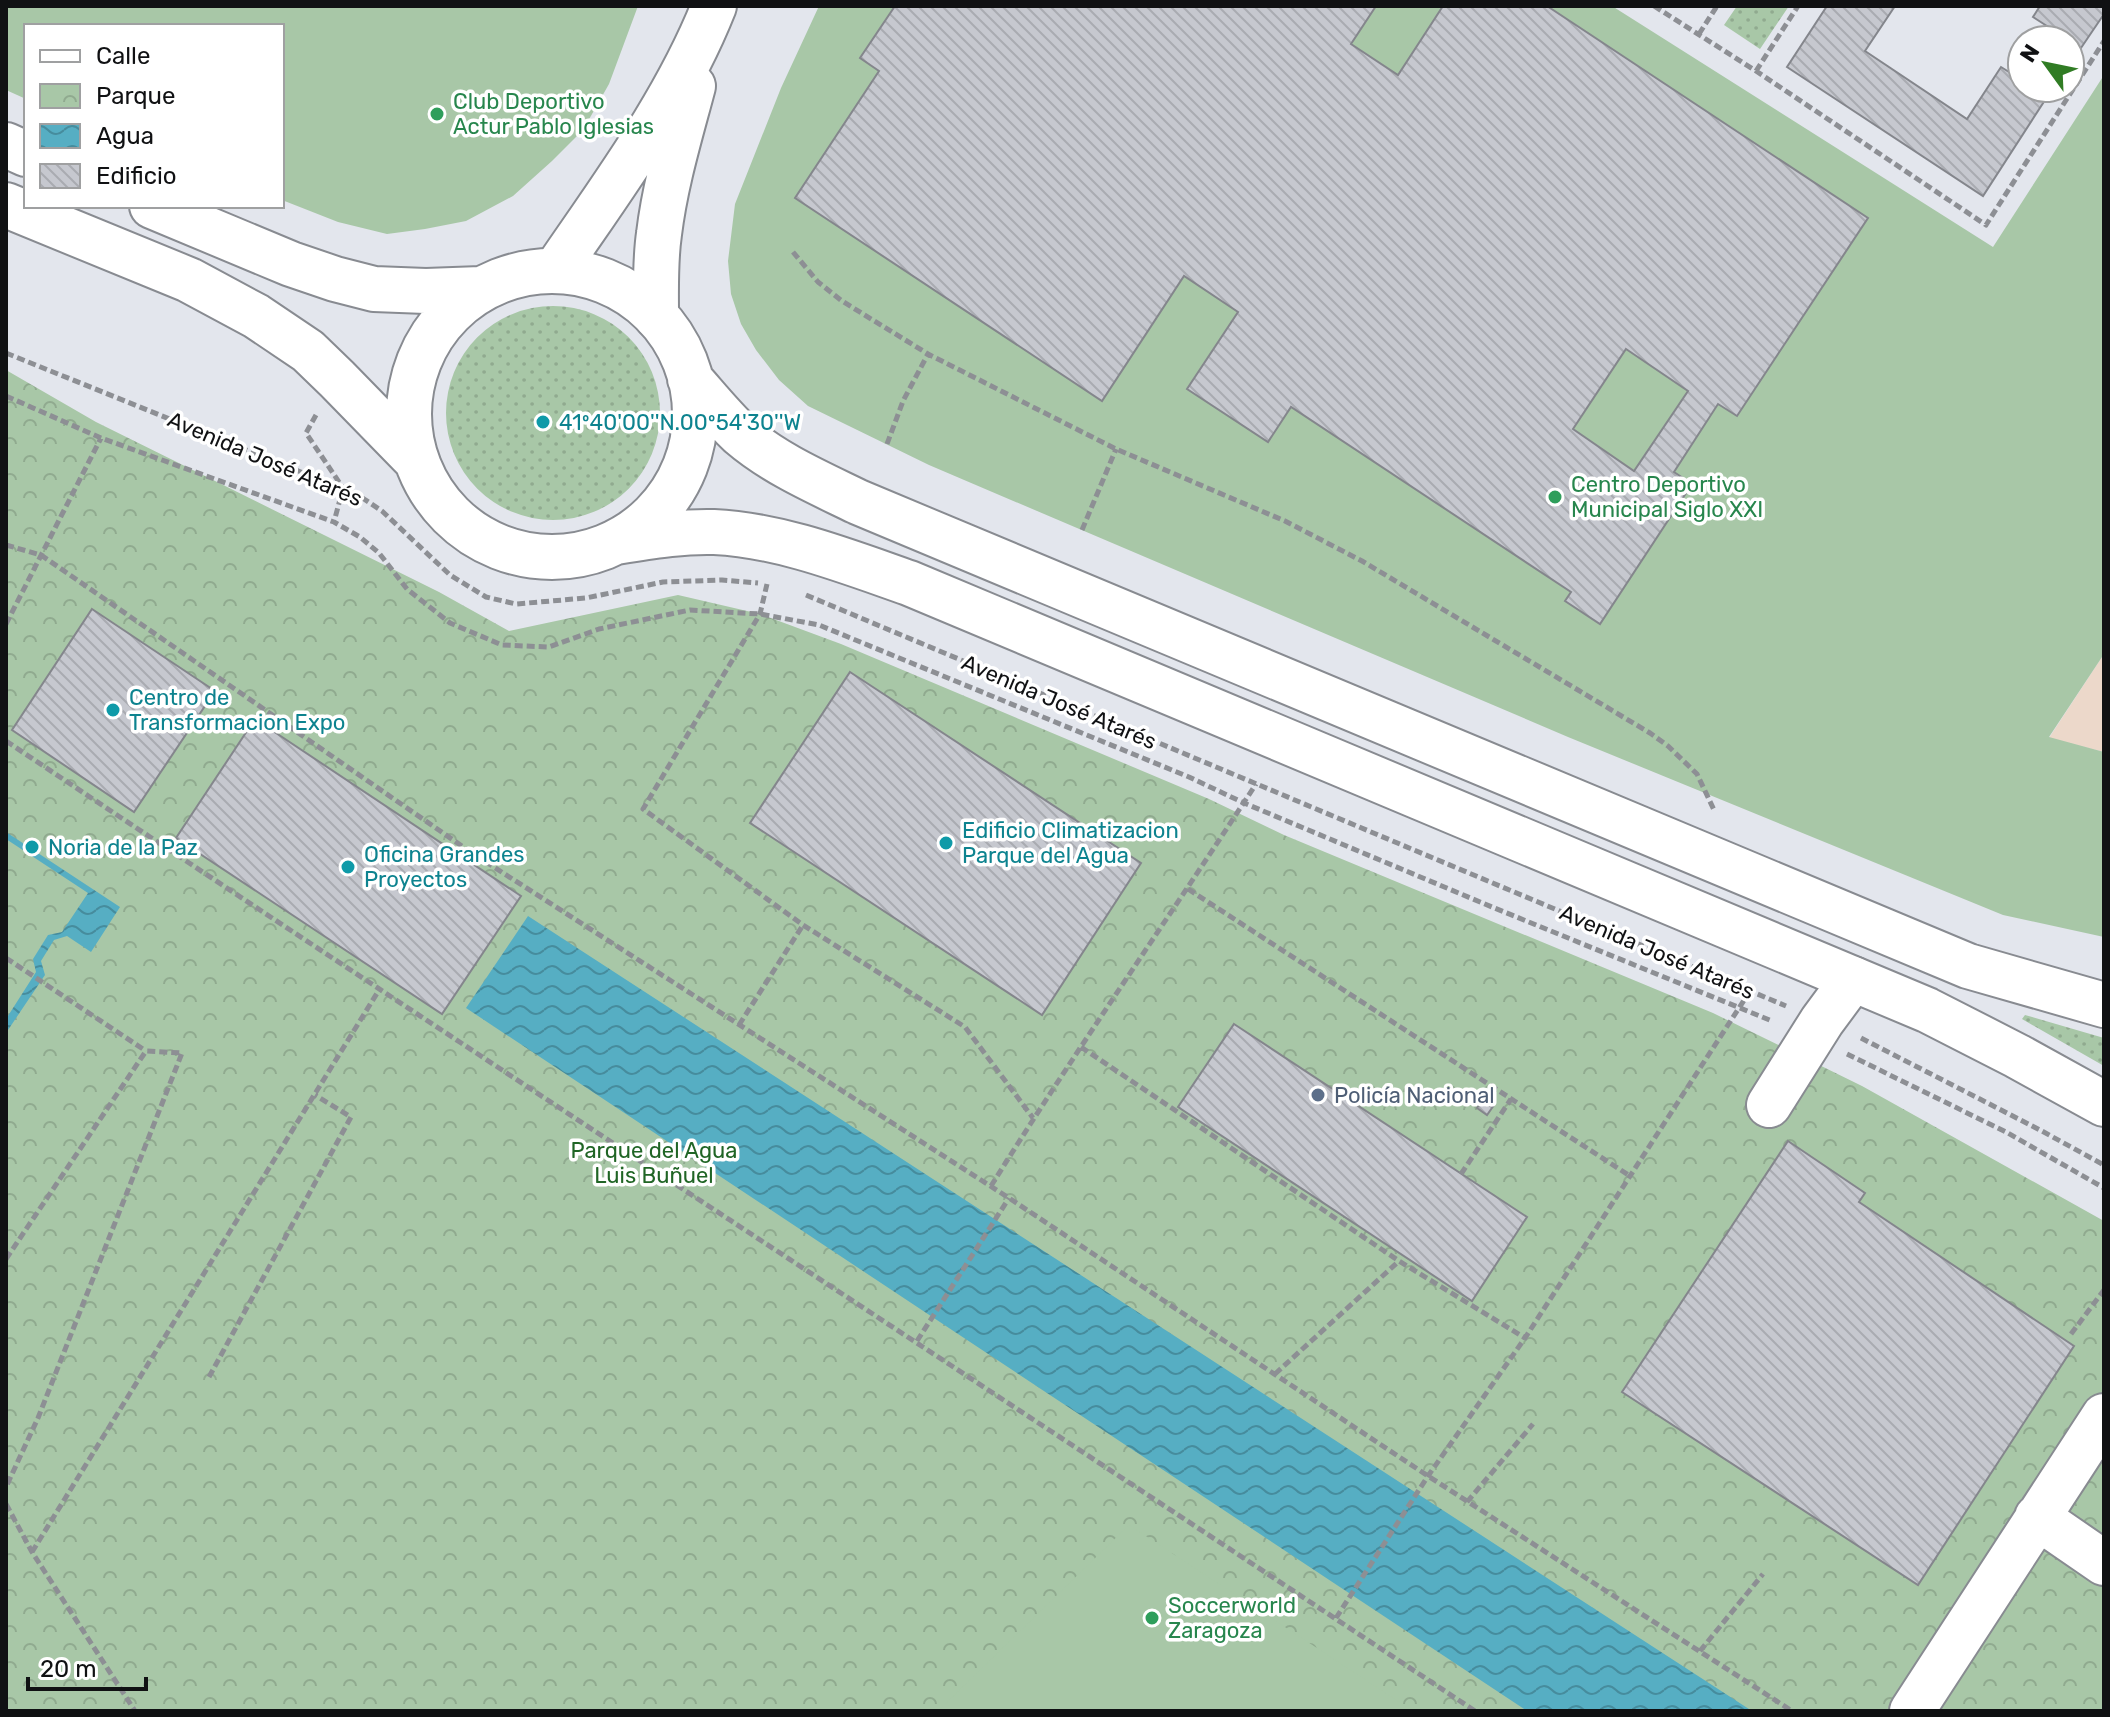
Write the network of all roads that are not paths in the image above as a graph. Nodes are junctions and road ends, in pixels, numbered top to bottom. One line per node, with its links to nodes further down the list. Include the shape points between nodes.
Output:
1 (711, 13): 4 (main road, via 660,114); 6 (main road, via 665,194)
2 (6, 205): 8 (main road, via 189,280 270,324 328,369)
3 (157, 208): 5 (main road, via 291,264 374,289)
4 (555, 271): 5 (main road, via 516,275); 6 (main road, via 592,276 627,291)
5 (481, 289): 8 (main road, via 449,313 426,345 412,382 409,421)
6 (656, 316): 7 (main road, via 678,345)
7 (690, 379): 9 (main road, via 695,417 689,455 673,490 648,520); 11 (main road, via 766,454 858,502 1954,961)
8 (416, 460): 9 (main road, via 434,496 462,526 497,547 537,557 578,555)
9 (616, 542): 10 (main road, via 681,533 746,535 909,583)
10 (1853, 979): 12 (main road, via 1927,1010); 13 (main road)
11 (2104, 1005)
12 (2104, 1104)
13 (1769, 1105)
14 (2104, 1416): 15 (main road)
15 (2037, 1517): 16 (main road); 17 (main road)
16 (2104, 1563)
17 (1912, 1711)

